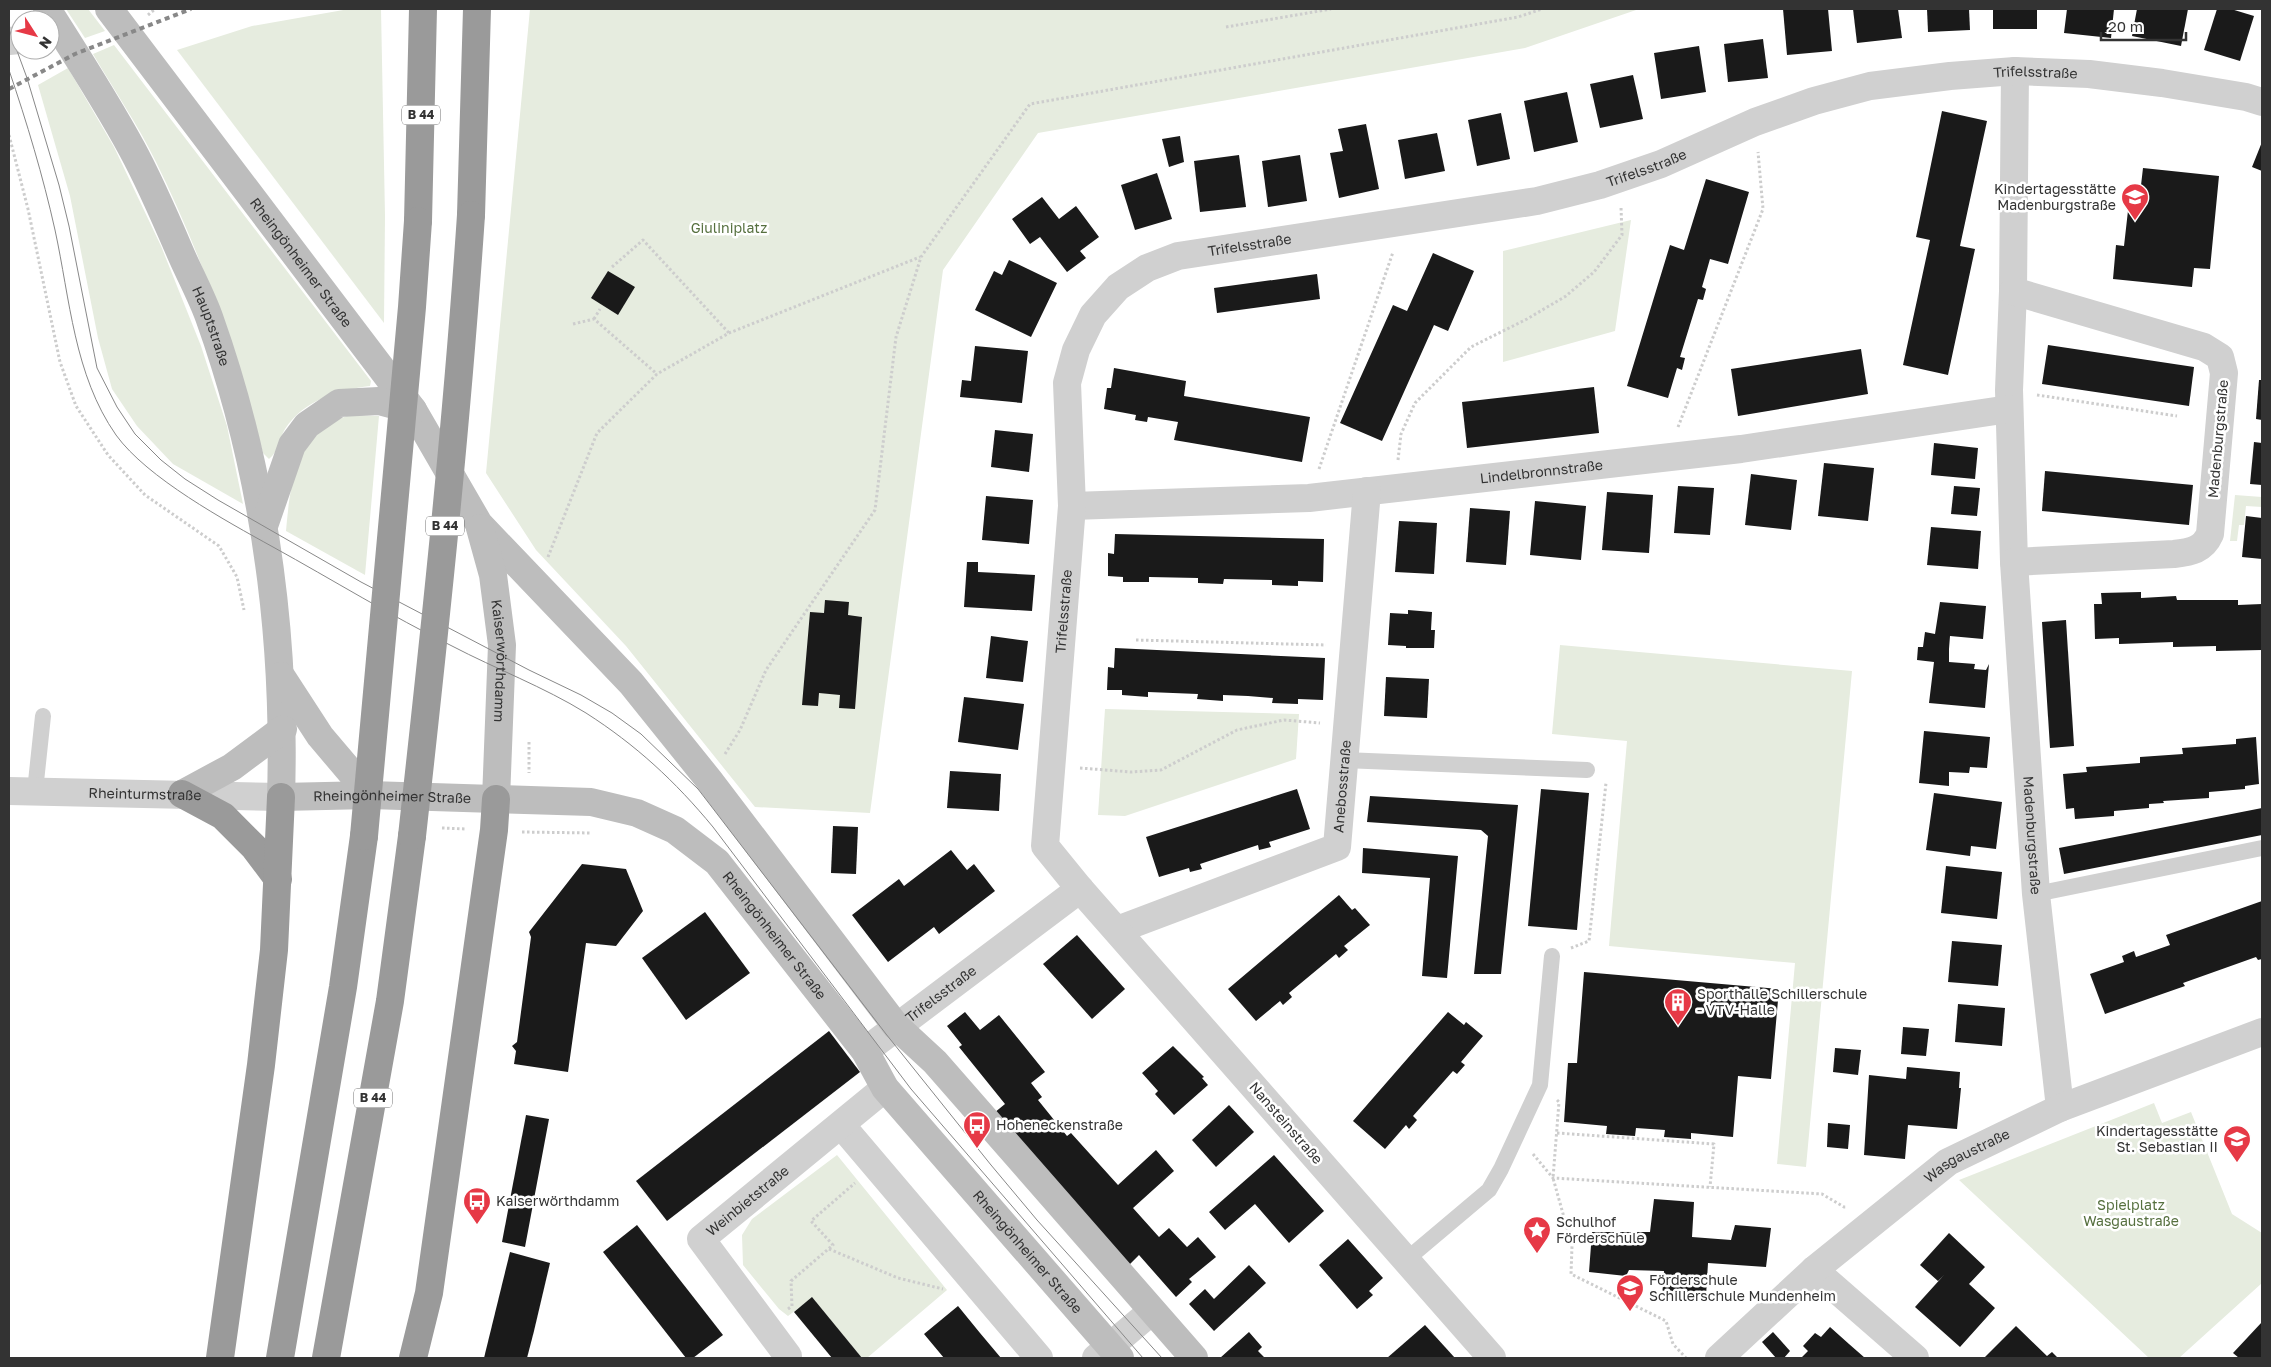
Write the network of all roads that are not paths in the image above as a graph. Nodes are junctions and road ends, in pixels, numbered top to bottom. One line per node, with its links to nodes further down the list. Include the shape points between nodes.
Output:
1 (108, 9): 9 (main road, Rheingönheimer Straße)
2 (424, 9): 42 (highway, B 44, bridge, via 412,307 364,836)
3 (477, 9): 43 (highway, B 44, bridge, via 471,215 462,346 412,836 390,1001)
4 (60, 44): 13 (main road, Hauptstraße, via 133,149 208,316 247,448)
5 (2015, 71): 6 (street, Trifelsstraße, via 2107,76); 7 (street, Madenburgstraße); 11 (street, Trifelsstraße, via 1870,86 1814,101 1755,122 1661,164 1537,201 1178,256 1147,268 1118,287 1093,315 1076,350 1067,384)
6 (2262, 102)
7 (2013, 291): 8 (street, Madenburgstraße); 14 (street, Madenburgstraße, via 2204,347 2220,357 2224,374 2210,534 2206,543 2190,552 2174,554)
8 (2009, 400): 10 (street, Lindelbronnstraße, via 1741,448); 14 (street, Madenburgstraße)
9 (413, 410): 12 (main road, Rheingönheimer Straße); 13 (main road, via 379,401 339,403 307,425 292,445)
10 (1366, 492): 11 (street, Lindelbronnstraße, via 1309,498); 18 (street, Anebosstraße)
11 (1072, 506): 27 (street, Trifelsstraße, via 1045,846)
12 (479, 524): 24 (main road, Kaiserwörthdamm, via 493,575 502,645); 31 (main road, via 631,684 710,780)
13 (264, 526): 15 (main road, Hauptstraße)
14 (2014, 562): 28 (street, Madenburgstraße)
15 (280, 676): 17 (main road); 22 (main road, via 320,736)
16 (43, 716): 20 (lane)
17 (283, 729): 21 (main road, via 232,768); 23 (main road)
18 (1344, 760): 19 (lane); 29 (street, Anebosstraße, via 1337,847)
19 (1587, 770)
20 (22, 791): 21 (street, Rheinturmstraße)
21 (182, 794): 23 (street, Rheinturmstraße); 26 (highway, via 223,816 254,847)
22 (370, 795): 23 (main road, Rheingönheimer Straße); 24 (main road, Rheingönheimer Straße)
23 (281, 797): 26 (highway)
24 (496, 799): 33 (main road, Rheingönheimer Straße, via 591,802 637,813 675,830 717,862); 44 (highway, via 428,1293)
25 (2262, 848): 28 (lane)
26 (278, 879): 41 (highway, via 261,1065)
27 (1080, 889): 29 (street, Nansteinstraße); 31 (street, Trifelsstraße)
28 (2036, 894): 35 (street, Madenburgstraße)
29 (1117, 930): 37 (street, Nansteinstraße)
30 (1552, 956): 37 (lane, via 1540,1085 1517,1134 1489,1190)
31 (896, 1026): 33 (street, Trifelsstraße); 39 (main road, via 935,1062)
32 (2262, 1032): 35 (street, Wasgaustraße)
33 (865, 1050): 34 (main road, Rheingönheimer Straße)
34 (885, 1088): 36 (street, Weinbietstraße); 40 (main road, Rheingönheimer Straße)
35 (2060, 1108): 38 (street, Wasgaustraße, via 1948,1162)
36 (842, 1126): 45 (street, Weinbietstraße, via 701,1239); 46 (street)
37 (1406, 1260): 48 (street, Nansteinstraße)
38 (1814, 1270): 49 (street, Wasgaustraße); 50 (street)
39 (1152, 1311): 40 (street); 47 (main road)
40 (1109, 1355)
41 (220, 1358)
42 (280, 1358)
43 (326, 1358)
44 (413, 1358)
45 (788, 1358)
46 (1039, 1358)
47 (1194, 1358)
48 (1492, 1358)
49 (1719, 1358)
50 (1915, 1358)

